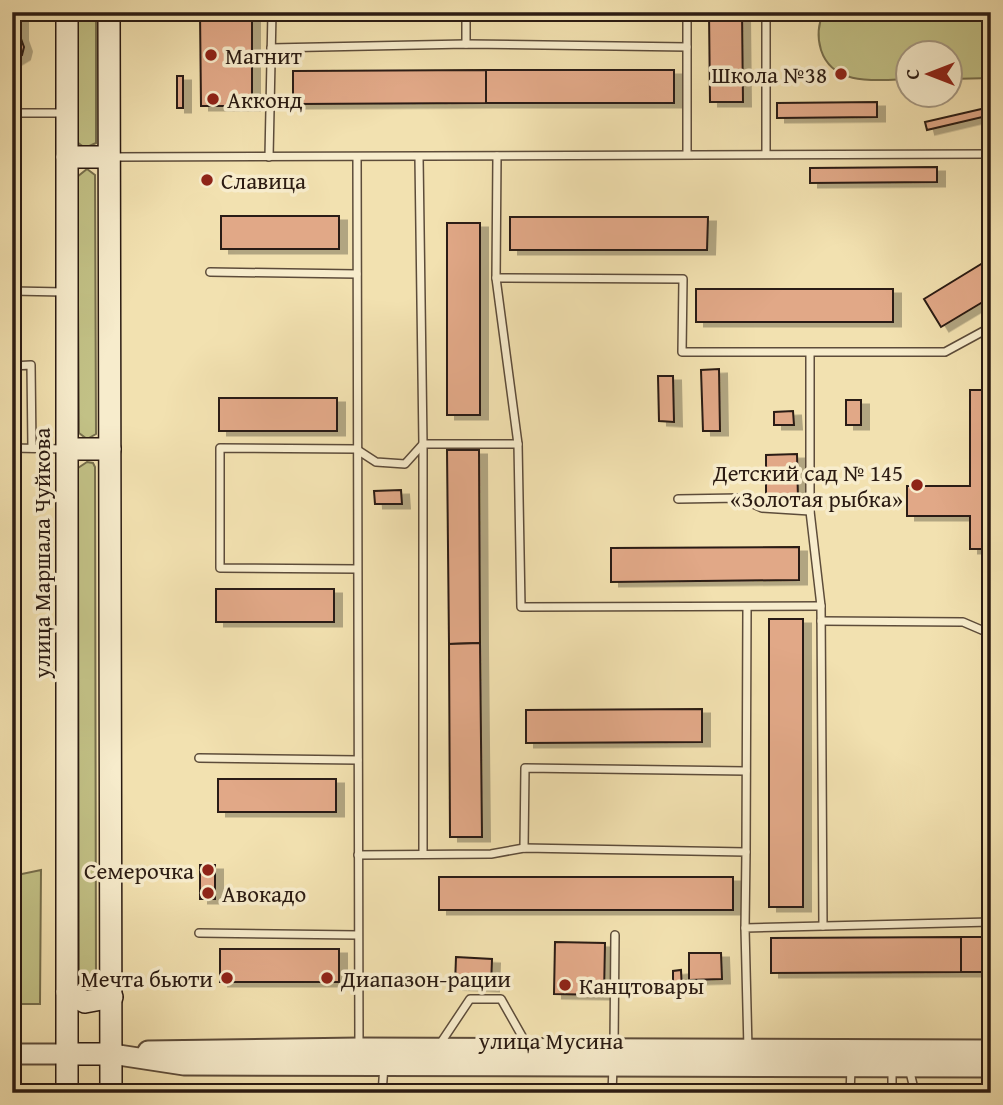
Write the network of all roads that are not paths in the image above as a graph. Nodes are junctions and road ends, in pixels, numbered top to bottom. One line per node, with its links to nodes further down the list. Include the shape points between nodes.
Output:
1 (67, 12): 11 (main road, улица Маршала Чуйкова)
2 (109, 12): 17 (main road)
3 (272, 12): 9 (lane)
4 (466, 12): 7 (lane)
5 (687, 12): 8 (lane)
6 (766, 12): 12 (lane)
7 (466, 44): 8 (lane); 9 (lane)
8 (687, 47): 13 (lane)
9 (271, 48): 18 (lane)
10 (12, 113): 11 (lane)
11 (67, 113): 16 (main road, улица Маршала Чуйкова)
12 (766, 153): 13 (lane); 14 (lane)
13 (687, 154): 15 (lane)
14 (991, 154)
15 (497, 156): 20 (lane); 23 (lane)
16 (67, 157): 17 (main road); 25 (main road, улица Маршала Чуйкова)
17 (109, 157): 18 (lane); 34 (main road)
18 (269, 157): 19 (lane)
19 (357, 157): 20 (lane); 22 (lane)
20 (419, 157): 29 (lane)
21 (211, 272): 22 (lane)
22 (357, 274): 35 (lane)
23 (496, 278): 27 (lane, via 683,279 682,352); 30 (lane)
24 (12, 290): 25 (lane)
25 (68, 292): 33 (main road, улица Маршала Чуйкова)
26 (991, 327): 27 (lane, via 945,352)
27 (810, 353): 37 (lane)
28 (12, 366): 32 (lane, via 31,365)
29 (423, 444): 30 (lane); 35 (lane, via 405,464 376,462); 48 (lane)
30 (518, 444): 40 (lane, via 522,607)
31 (12, 448): 32 (lane)
32 (32, 448): 33 (lane)
33 (67, 449): 34 (main road); 56 (main road, улица Маршала Чуйкова)
34 (110, 449): 57 (main road)
35 (356, 449): 38 (lane); 38 (lane, via 220,448 219,568)
36 (678, 499): 37 (lane, via 740,498 762,508)
37 (810, 511): 39 (lane)
38 (357, 569): 44 (lane)
39 (821, 606): 40 (lane); 41 (lane)
40 (747, 608): 45 (lane)
41 (821, 621): 42 (lane, via 962,622); 51 (lane)
42 (991, 634)
43 (199, 758): 44 (lane)
44 (358, 760): 49 (lane)
45 (746, 771): 46 (lane, via 525,768); 47 (lane)
46 (524, 848): 47 (lane); 48 (lane, via 491,854)
47 (746, 852): 52 (lane)
48 (423, 854): 49 (lane)
49 (358, 855): 55 (lane)
50 (991, 922): 51 (lane)
51 (823, 926): 52 (lane)
52 (745, 929): 66 (lane)
53 (199, 933): 55 (lane)
54 (615, 934): 65 (lane)
55 (358, 935): 64 (lane)
56 (67, 992): 57 (main road, via 85,1002); 62 (main road, улица Маршала Чуйкова)
57 (111, 997): 63 (main road)
58 (437, 1048): 59 (street, улица Мусина); 59 (lane, via 470,999 501,999); 64 (street, улица Мусина)
59 (529, 1049): 65 (street, улица Мусина)
60 (991, 1050): 66 (street, улица Мусина)
61 (12, 1054): 62 (street, улица Мусина)
62 (67, 1054): 63 (main road, улица Мусина); 71 (main road, улица Маршала Чуйкова)
63 (111, 1054): 64 (street, улица Мусина, via 184,1066); 72 (main road)
64 (359, 1057): 67 (street, улица Мусина)
65 (613, 1058): 66 (street, улица Мусина); 67 (street, улица Мусина); 74 (lane)
66 (748, 1058): 68 (street, улица Мусина)
67 (383, 1066): 73 (lane)
68 (851, 1067): 69 (street, улица Мусина); 75 (lane)
69 (900, 1067): 70 (street, улица Мусина); 76 (lane); 77 (lane)
70 (991, 1068)
71 (67, 1093)
72 (111, 1093)
73 (382, 1093)
74 (612, 1093)
75 (850, 1093)
76 (892, 1093)
77 (915, 1093)

